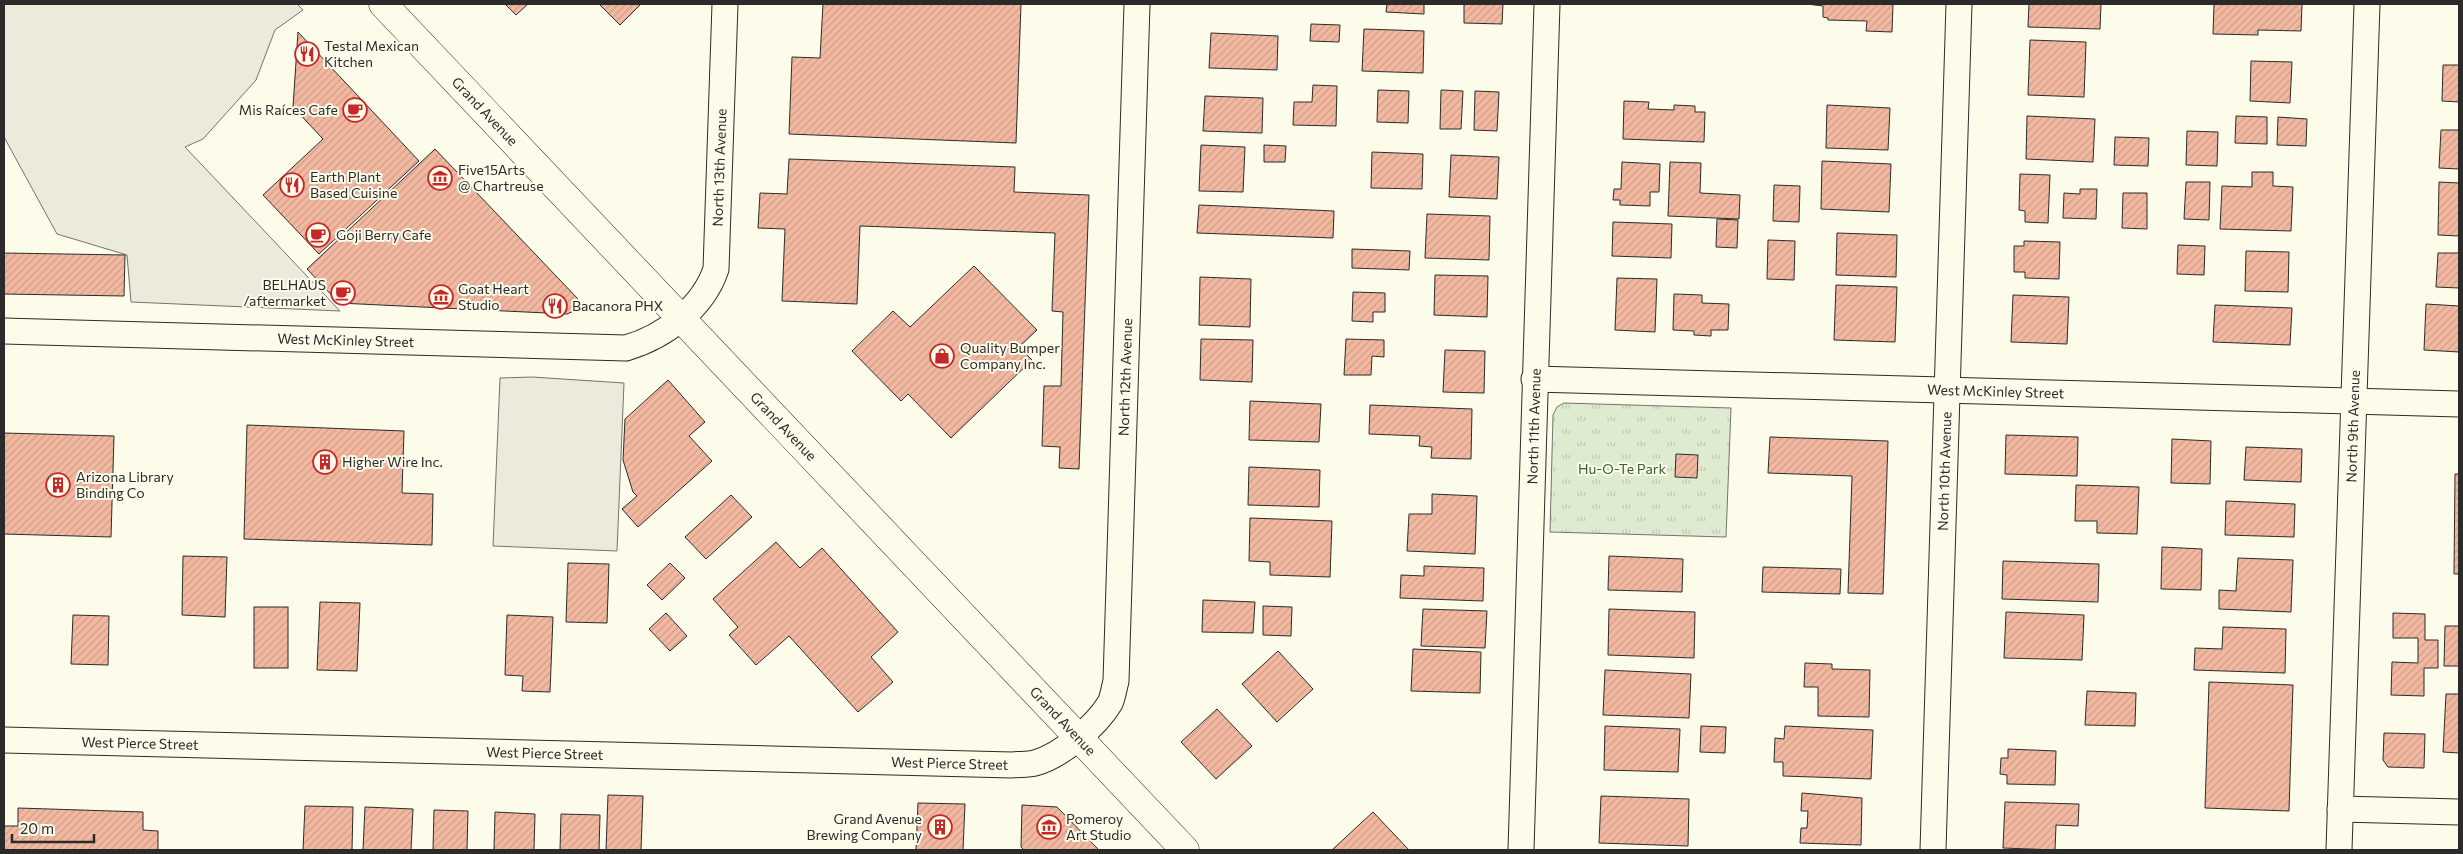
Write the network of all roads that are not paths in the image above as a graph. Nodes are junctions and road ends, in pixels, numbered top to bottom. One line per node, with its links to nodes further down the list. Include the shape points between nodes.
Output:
1 (383, 4): 7 (main road, Grand Avenue)
2 (725, 4): 7 (street, North 13th Avenue, via 716,269 712,282)
3 (1137, 4): 13 (street, North 12th Avenue, via 1116,681 1111,702)
4 (1547, 4): 9 (street, North 11th Avenue)
5 (1959, 4): 10 (street, North 10th Avenue)
6 (2367, 4): 11 (street, North 9th Avenue)
7 (680, 319): 8 (street, West McKinley Street, via 655,337 626,348); 13 (main road, Grand Avenue)
8 (4, 330)
9 (1534, 379): 10 (street, West McKinley Street); 18 (street, North 11th Avenue)
10 (1945, 390): 11 (street, West McKinley Street); 19 (street, North 10th Avenue)
11 (2354, 401): 12 (street, West McKinley Street); 15 (street, North 9th Avenue)
12 (2459, 404)
13 (1079, 738): 14 (street, West Pierce Street, via 1034,764); 17 (main road, Grand Avenue)
14 (4, 740)
15 (2340, 809): 16 (street); 20 (street, North 9th Avenue)
16 (2459, 812)
17 (1185, 850)
18 (1520, 850)
19 (1933, 850)
20 (2339, 850)

